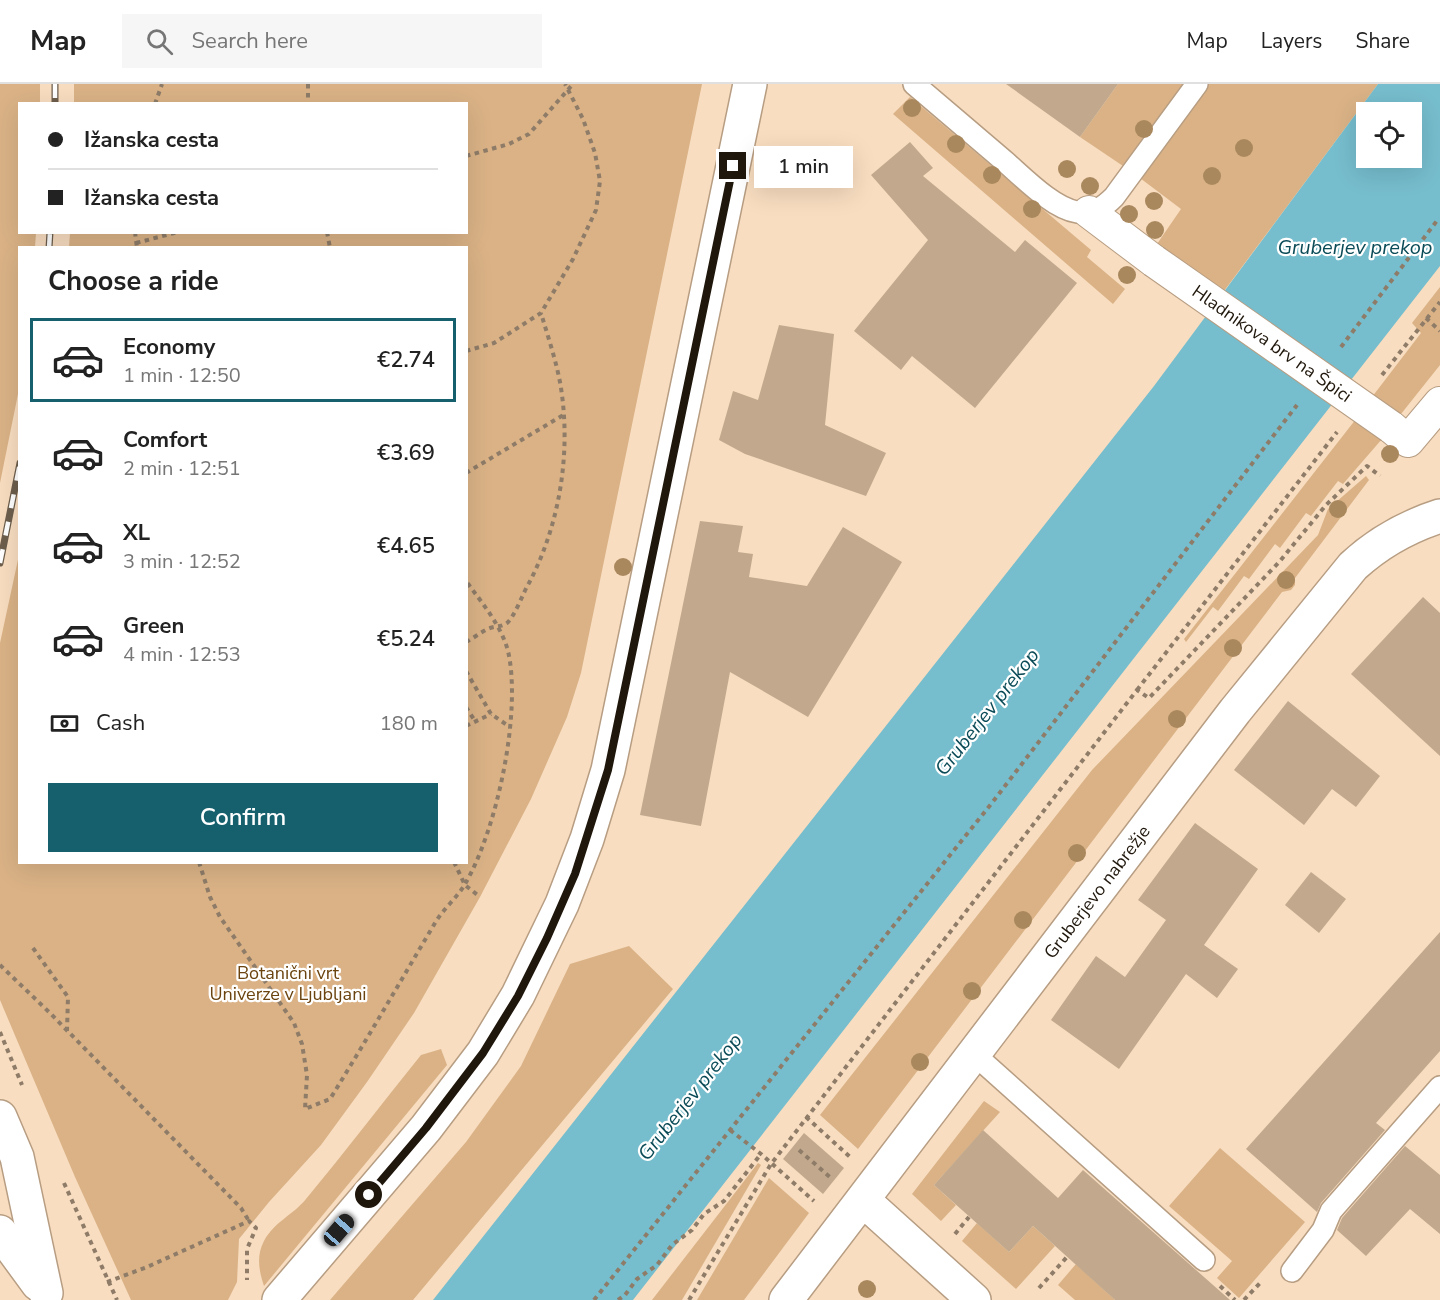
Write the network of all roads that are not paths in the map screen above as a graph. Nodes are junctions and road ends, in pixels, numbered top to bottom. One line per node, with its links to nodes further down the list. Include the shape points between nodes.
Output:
1 (750, 84): 15 (main road, via 608,770 575,874 522,987 483,1053 426,1128)
2 (914, 84): 4 (lane, via 1042,193 1066,209)
3 (1197, 84): 4 (lane, via 1114,197 1105,206)
4 (1089, 212): 5 (street, Hladnikova brv na Špici, bridge, via 1408,441)
5 (1440, 403)
6 (1439, 516): 7 (main road, Gruberjevo nabrežje, via 1374,547 1353,566 1235,711)
7 (974, 1054): 10 (main road, Gruberjevo nabrežje); 12 (lane)
8 (1440, 1087): 13 (lane, via 1331,1211 1323,1230)
9 (0, 1117): 14 (main road, via 16,1156)
10 (850, 1192): 16 (main road, Gruberjevo nabrežje); 17 (main road)
11 (0, 1232): 14 (main road)
12 (1204, 1260)
13 (1292, 1271)
14 (47, 1297)
15 (279, 1300)
16 (786, 1300)
17 (974, 1300)

